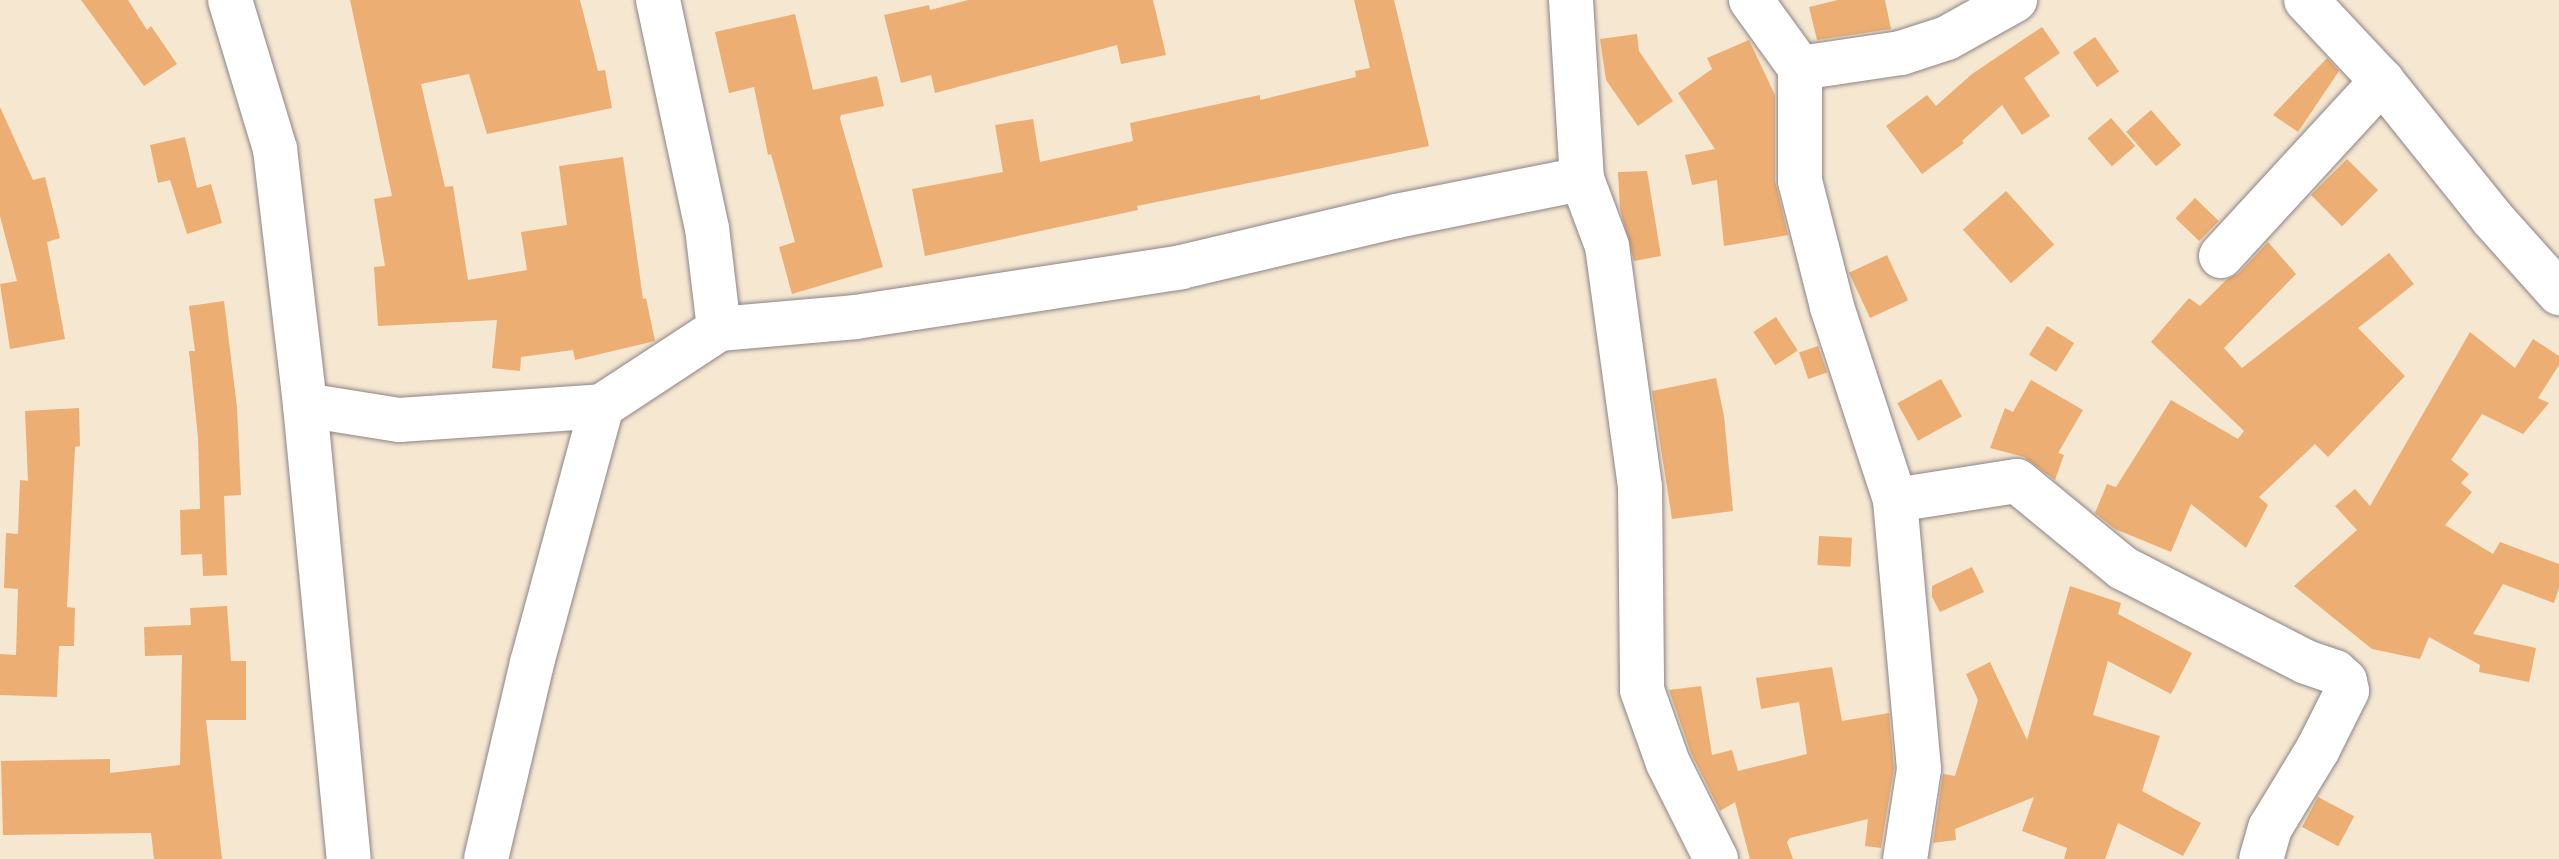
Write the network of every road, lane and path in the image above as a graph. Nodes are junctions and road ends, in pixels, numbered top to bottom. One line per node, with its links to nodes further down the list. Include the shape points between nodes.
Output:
1 (230, 0): 13 (street, via 275,149)
2 (658, 0): 12 (street, via 707,228)
3 (1571, 0): 9 (street)
4 (1751, 0): 7 (street)
5 (2015, 0): 7 (street, via 1932,43 1901,53)
6 (2306, 0): 8 (street)
7 (1800, 68): 15 (street, via 1800,181 1832,307)
8 (2382, 81): 10 (street); 11 (street)
9 (1582, 179): 12 (street, via 1181,267 856,317); 18 (street, via 1607,246 1640,487 1642,690 1668,763)
10 (2221, 256)
11 (2559, 293)
12 (719, 329): 14 (street)
13 (305, 405): 14 (street, via 399,420); 16 (street)
14 (602, 406): 17 (street, via 532,663)
15 (1895, 500): 19 (street, via 1919,769); 20 (street, via 2017,481 2123,568 2345,681 2347,691 2270,828)
16 (349, 859)
17 (486, 859)
18 (1716, 859)
19 (1905, 859)
20 (2261, 859)

